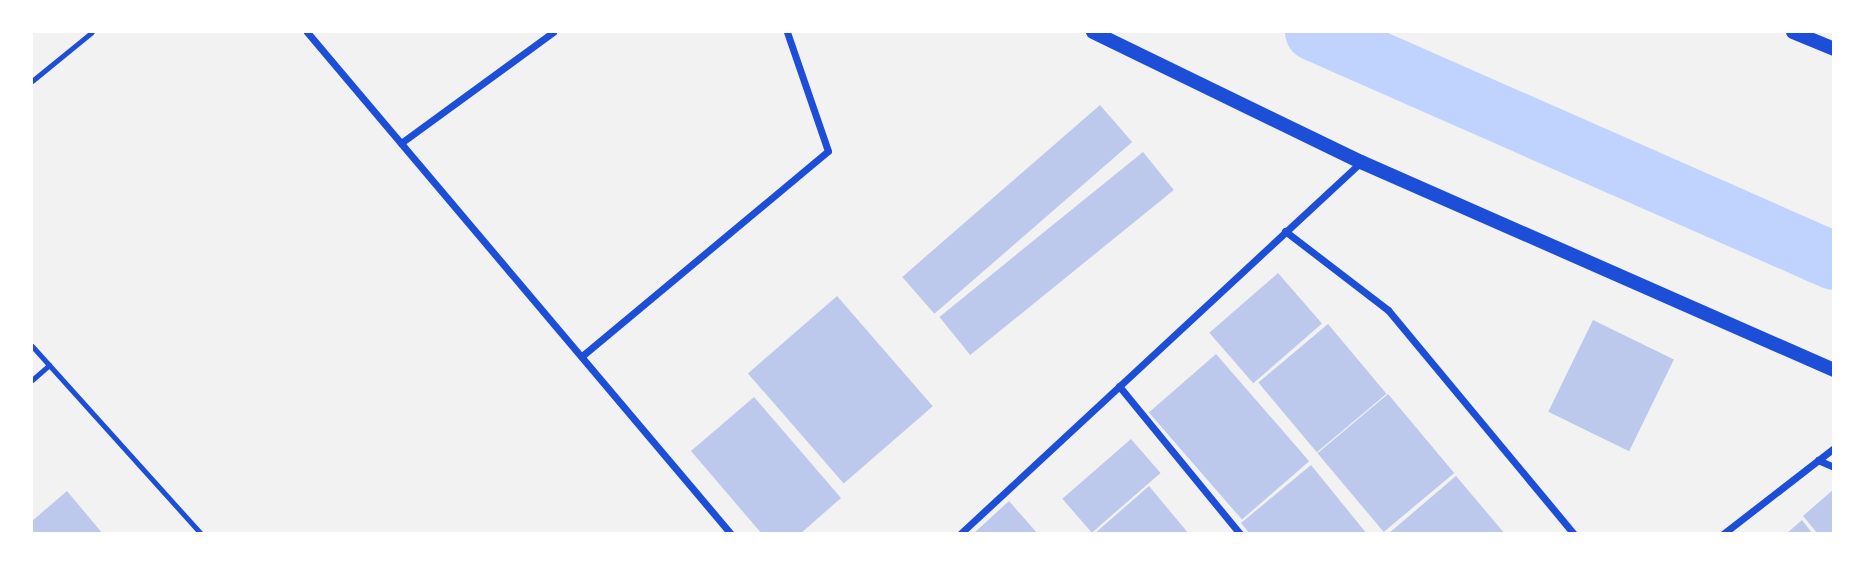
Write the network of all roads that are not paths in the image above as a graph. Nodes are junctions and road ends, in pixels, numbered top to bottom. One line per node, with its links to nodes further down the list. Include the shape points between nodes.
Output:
1 (92, 32): 8 (lane)
2 (307, 32): 9 (street)
3 (553, 32): 9 (street)
4 (787, 32): 13 (street, via 828,151)
5 (1093, 32): 10 (main road)
6 (1793, 32): 7 (main road)
7 (1833, 49)
8 (32, 80)
9 (401, 143): 13 (street)
10 (1361, 162): 11 (street); 15 (main road)
11 (1285, 232): 17 (street); 25 (street, via 1388,310)
12 (32, 346): 14 (lane)
13 (582, 356): 22 (street)
14 (49, 365): 16 (lane); 21 (lane)
15 (1833, 370)
16 (32, 380)
17 (1119, 386): 23 (street); 24 (street)
18 (1833, 448): 19 (street)
19 (1818, 460): 20 (street); 26 (street)
20 (1833, 467)
21 (201, 534)
22 (732, 534)
23 (960, 534)
24 (1240, 534)
25 (1574, 534)
26 (1723, 534)

